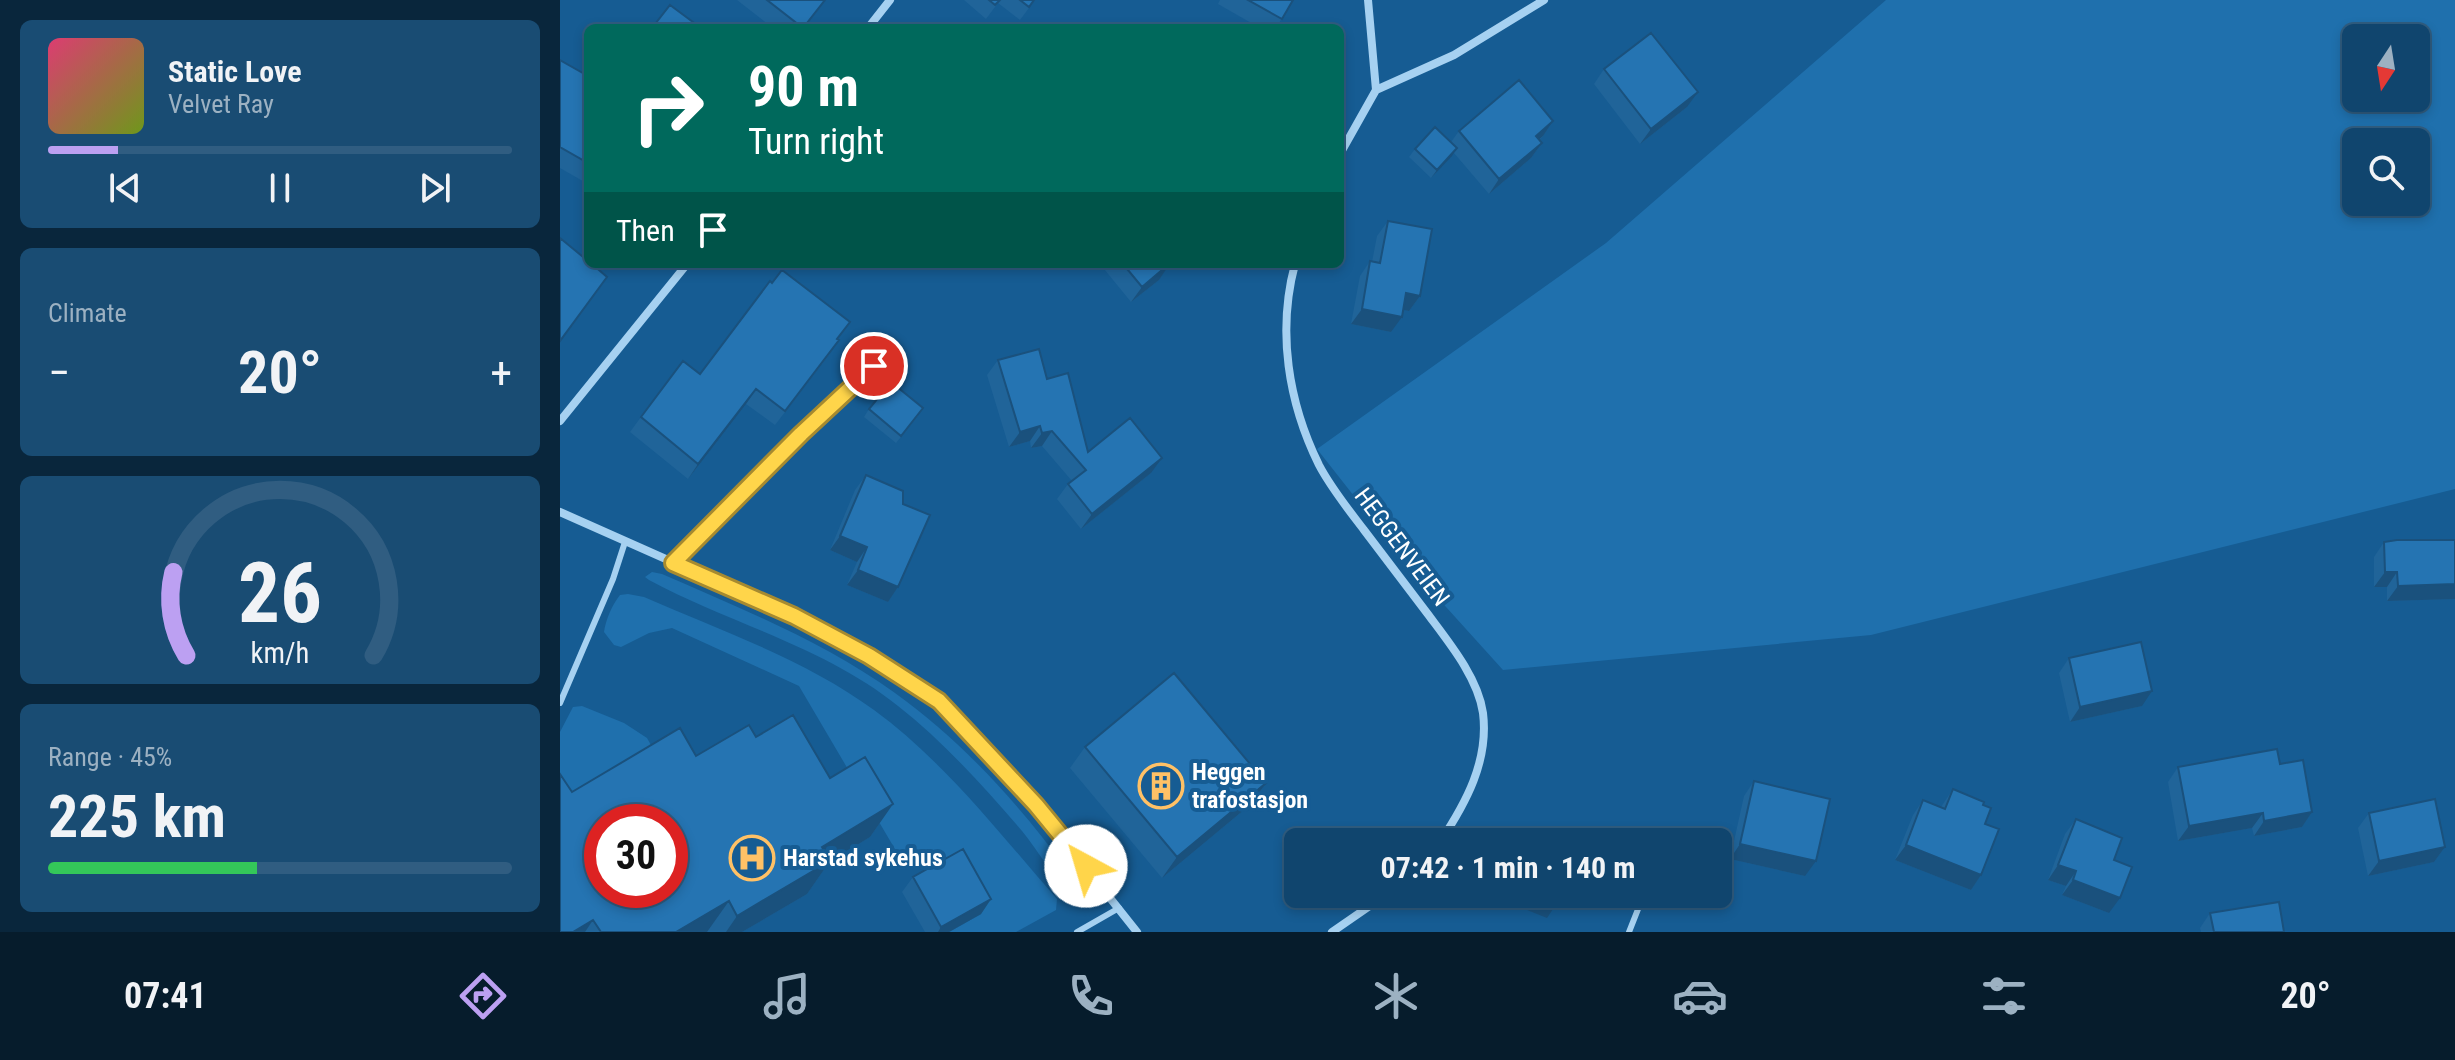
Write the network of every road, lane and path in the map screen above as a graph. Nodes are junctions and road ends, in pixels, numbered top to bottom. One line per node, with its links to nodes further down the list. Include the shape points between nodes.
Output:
1 (890, 0): 4 (street)
2 (1368, 0): 5 (street)
3 (1544, 0): 5 (street, via 1454,55)
4 (871, 24)
5 (1376, 90): 6 (street)
6 (1344, 147)
7 (684, 268): 10 (street)
8 (1294, 268): 15 (street, HEGGENVEIEN, via 1285,330 1289,375 1320,466 1463,661 1483,711 1482,759)
9 (874, 366): 13 (lane)
10 (560, 421)
11 (560, 512): 12 (street)
12 (625, 542): 13 (street); 14 (lane)
13 (673, 563): 16 (street, via 794,616 939,701 1036,805)
14 (560, 703)
15 (1449, 828)
16 (1119, 907): 19 (lane); 20 (street)
17 (1367, 908): 21 (street)
18 (1638, 908): 22 (lane)
19 (1077, 932)
20 (1137, 932)
21 (1332, 932)
22 (1629, 932)

